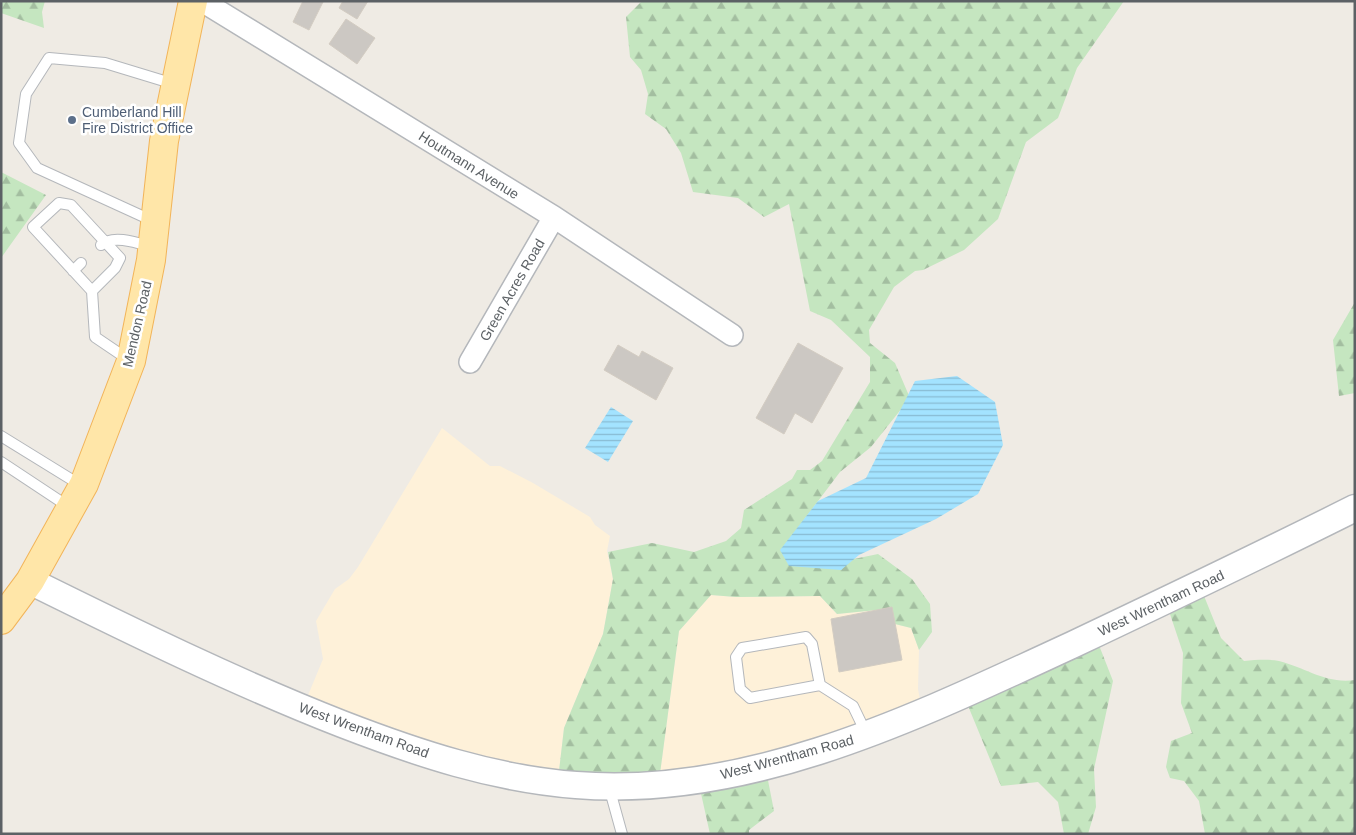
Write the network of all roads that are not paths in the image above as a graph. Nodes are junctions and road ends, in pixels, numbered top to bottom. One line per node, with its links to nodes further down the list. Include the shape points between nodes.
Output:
1 (193, 1): 3 (main road, Mendon Road)
2 (202, 1): 4 (street, Houtmann Avenue)
3 (175, 85): 5 (main road, Mendon Road, via 164,141); 5 (lane, via 105,63 49,58 26,94 19,143 37,168)
4 (554, 217): 10 (street, Houtmann Avenue); 12 (street, Green Acres Road)
5 (154, 235): 6 (lane); 11 (main road, Mendon Road)
6 (103, 243): 8 (lane, via 71,205 59,203 52,209 33,227 59,248); 9 (lane, via 120,258 115,268)
7 (81, 263): 8 (lane)
8 (73, 270): 9 (lane)
9 (92, 291): 11 (lane, via 96,337)
10 (732, 335)
11 (131, 361): 15 (main road, Mendon Road)
12 (470, 362)
13 (1, 436): 15 (lane)
14 (1, 462): 15 (lane)
15 (77, 498): 17 (main road, Mendon Road)
16 (1355, 508): 20 (street, West Wrentham Road, via 1236,568 962,696)
17 (30, 581): 18 (main road, Mendon Road); 21 (street, West Wrentham Road, via 198,664 400,746 516,777)
18 (1, 620)
19 (820, 686): 19 (lane, via 750,698 740,690 736,657 742,648 806,637 812,644); 20 (lane, via 853,706)
20 (867, 734): 21 (street, West Wrentham Road, via 739,773 631,787)
21 (609, 786): 22 (lane)
22 (622, 834)

